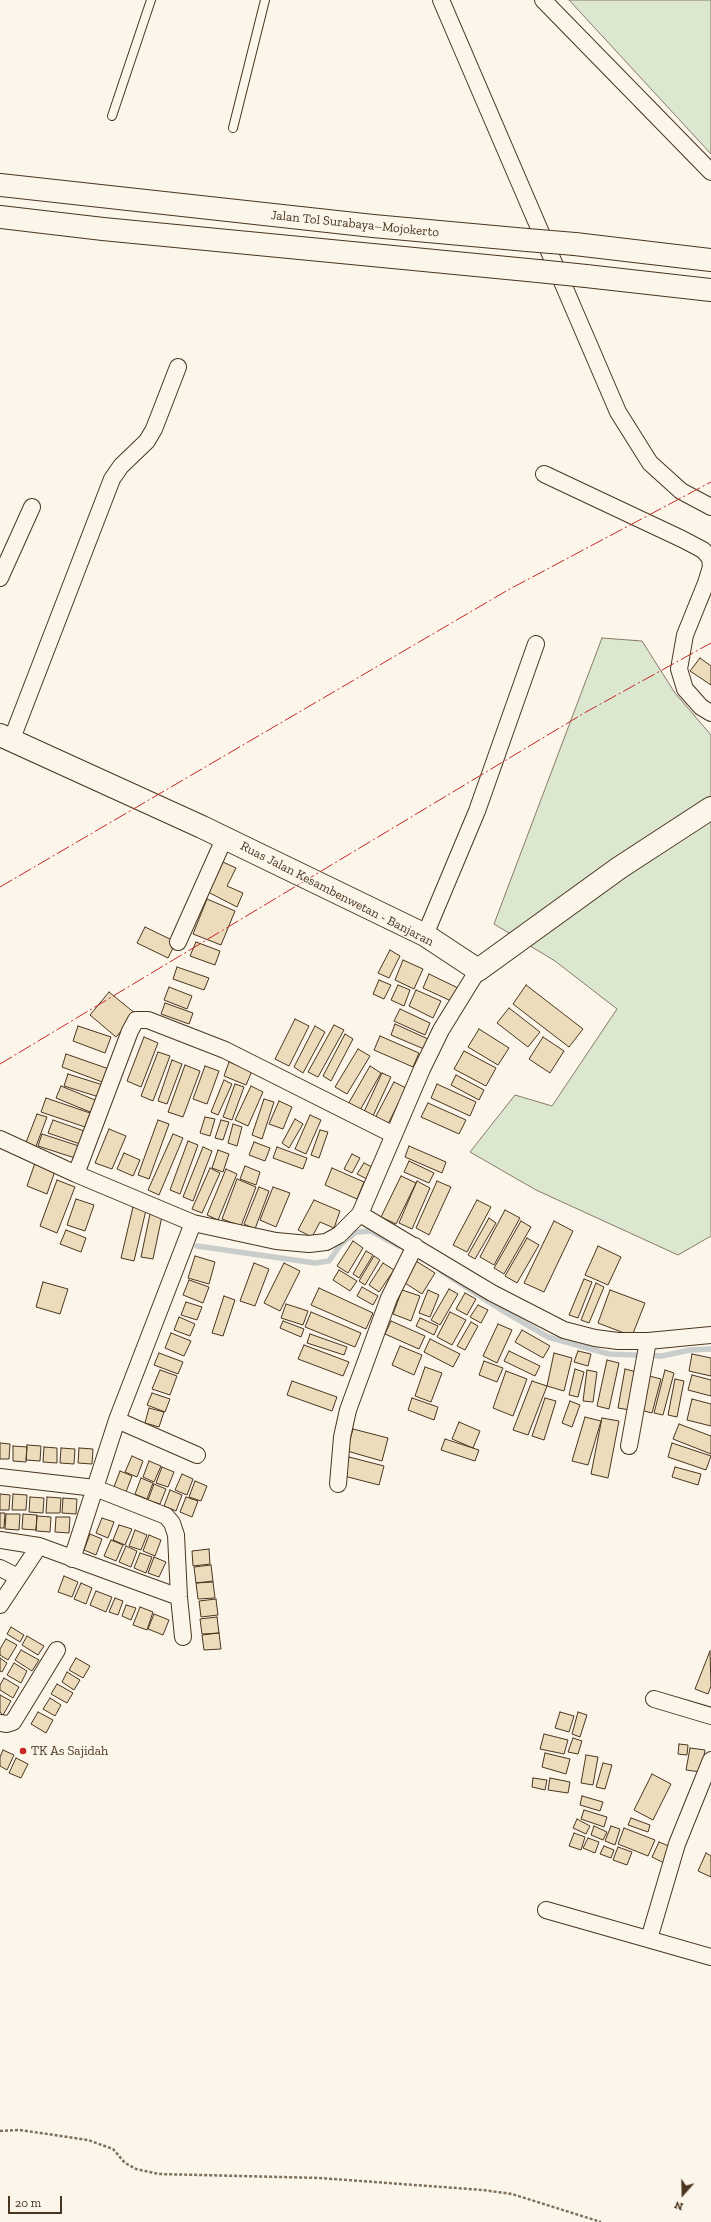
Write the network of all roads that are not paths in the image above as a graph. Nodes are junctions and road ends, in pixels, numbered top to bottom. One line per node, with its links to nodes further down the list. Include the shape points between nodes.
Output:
1 (150, 0): 5 (lane)
2 (265, 0): 6 (lane)
3 (441, 0): 15 (street, via 618,412 650,463 681,491)
4 (543, 0): 7 (street)
5 (112, 116)
6 (233, 128)
7 (711, 172)
8 (0, 185): 10 (main road, Jalan Tol Surabaya–Mojokerto, bridge)
9 (0, 217): 11 (main road, bridge)
10 (711, 260)
11 (711, 290)
12 (178, 367): 19 (street, via 147,442 121,466 112,479)
13 (544, 474): 18 (street, via 682,539 703,550 710,558 706,583 685,635 679,669 685,689 701,707)
14 (32, 507): 16 (street)
15 (711, 507)
16 (0, 578)
17 (536, 644): 22 (street, via 477,810)
18 (711, 713)
19 (5, 738): 21 (main road, Ruas Jalan Kesambenwetan - Banjaran)
20 (711, 808): 24 (main road, via 620,868)
21 (225, 837): 22 (main road, Ruas Jalan Kesambenwetan - Banjaran); 23 (street)
22 (425, 935): 24 (main road, Ruas Jalan Kesambenwetan - Banjaran)
23 (178, 942)
24 (478, 970): 25 (street, via 441,1030)
25 (394, 1135): 27 (street, via 225,1050 148,1020 136,1020); 28 (street)
26 (0, 1139): 27 (street)
27 (76, 1174): 29 (street)
28 (360, 1214): 29 (street, via 339,1235 326,1242 309,1244 252,1237); 30 (street)
29 (193, 1223): 33 (street)
30 (415, 1246): 32 (street, via 492,1293 564,1330 595,1338); 37 (street, via 389,1298 348,1410 342,1437)
31 (711, 1336): 32 (street)
32 (648, 1341): 34 (street)
33 (117, 1420): 35 (street); 38 (street)
34 (630, 1446)
35 (197, 1455)
36 (0, 1477): 38 (street)
37 (338, 1484)
38 (95, 1488): 41 (street); 44 (street, via 166,1516 172,1523 176,1535)
39 (0, 1540): 40 (street)
40 (39, 1546): 41 (street); 43 (street)
41 (72, 1559): 44 (street)
42 (0, 1568): 43 (street)
43 (18, 1577): 45 (street)
44 (178, 1597): 46 (street)
45 (0, 1605)
46 (183, 1637)
47 (57, 1650): 50 (street, via 13,1722)
48 (654, 1699): 49 (street)
49 (711, 1716)
50 (0, 1723)
51 (711, 1760): 53 (street, via 677,1844)
52 (546, 1910): 53 (street)
53 (649, 1939): 54 (street)
54 (711, 1957)

